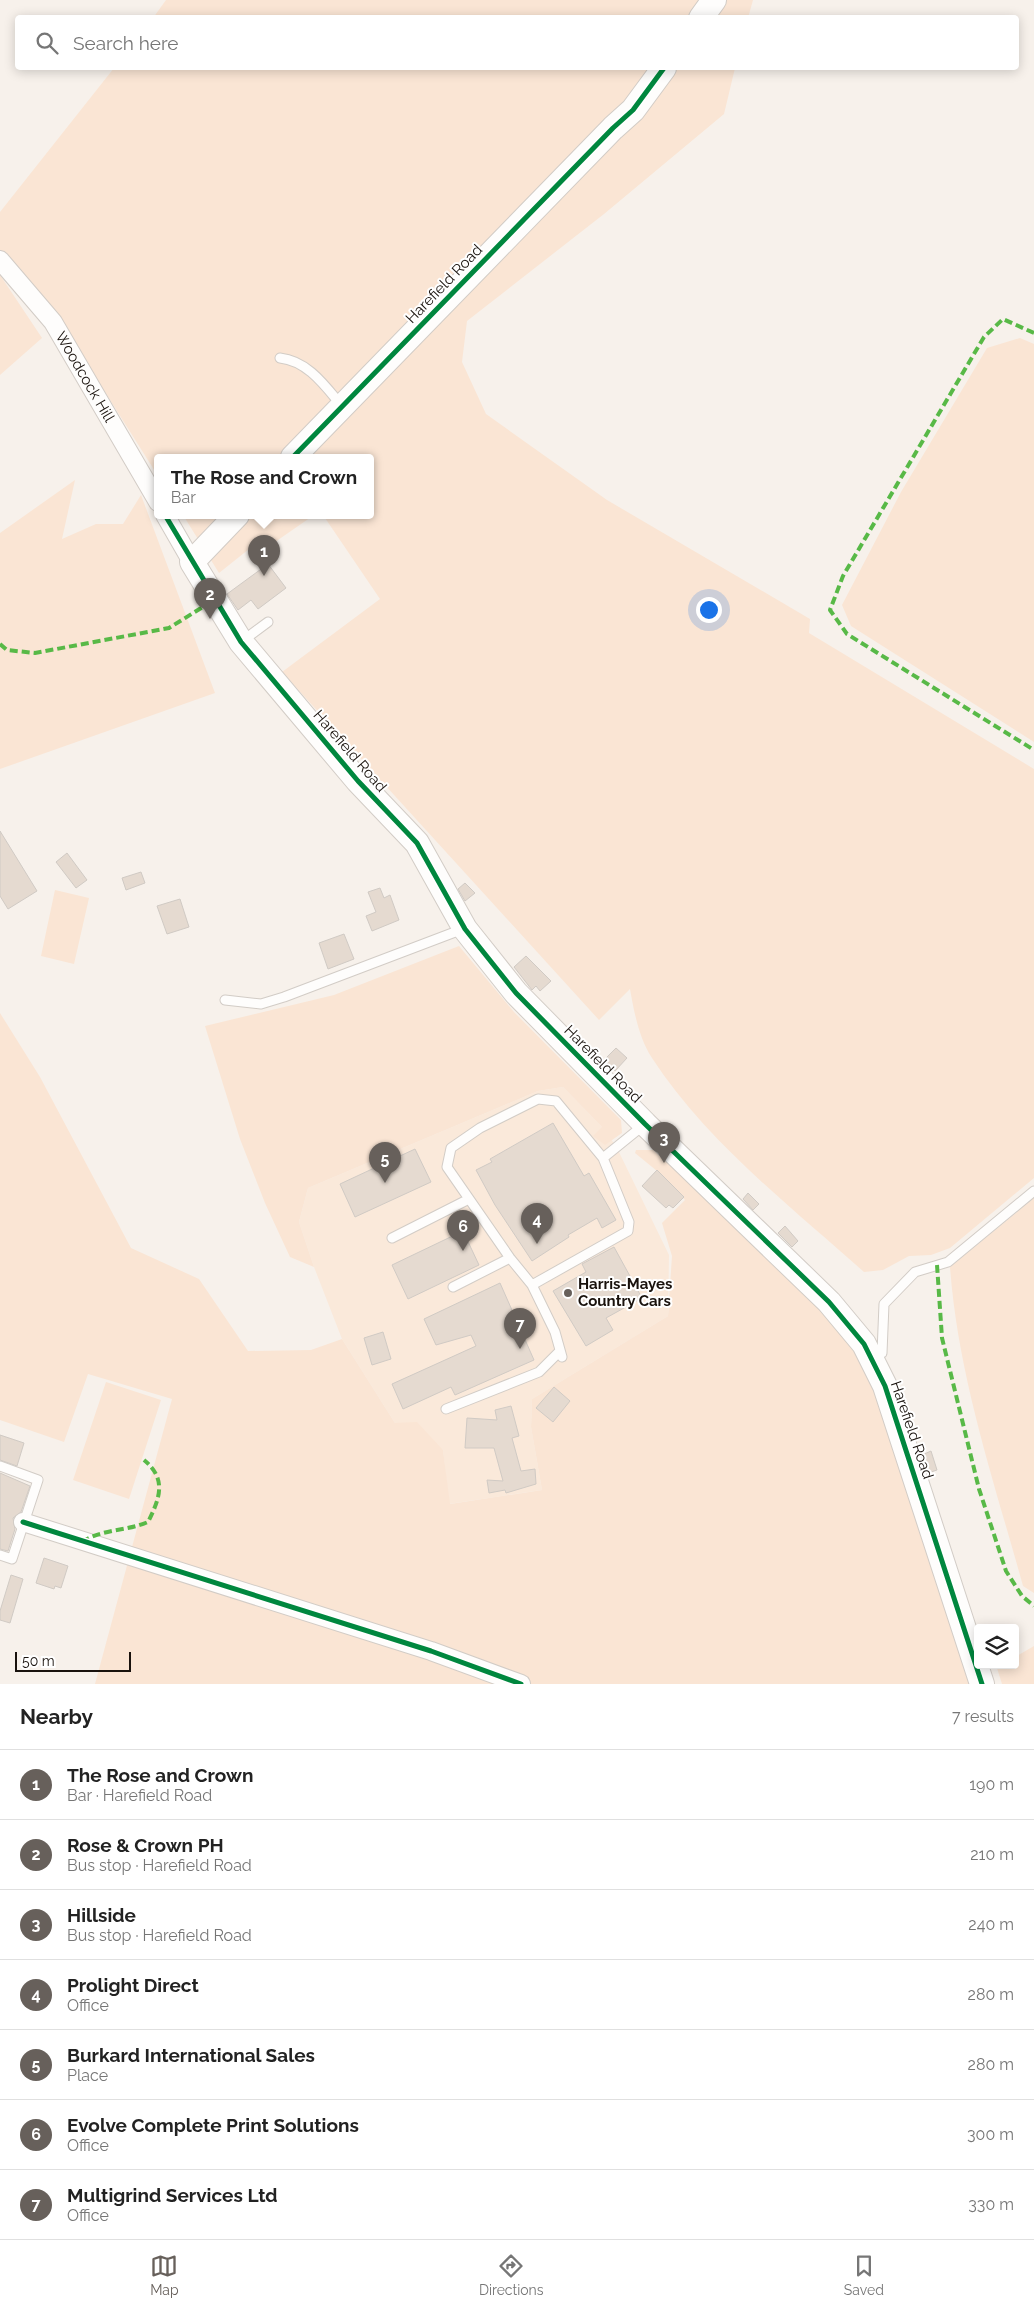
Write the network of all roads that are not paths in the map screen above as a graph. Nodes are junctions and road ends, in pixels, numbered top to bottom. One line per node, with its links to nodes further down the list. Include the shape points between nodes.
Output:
1 (714, 0): 2 (street)
2 (703, 15)
3 (663, 70): 6 (street, Harefield Road, via 633,110)
4 (0, 260): 8 (street, Woodcock Hill, via 53,322)
5 (280, 358): 6 (lane, via 300,363)
6 (342, 406): 7 (street, Harefield Road)
7 (296, 454)
8 (154, 495)
9 (167, 519): 11 (street)
10 (233, 519): 11 (street)
11 (192, 562): 13 (street, Harefield Road)
12 (268, 622): 13 (lane)
13 (240, 642): 14 (street, Harefield Road, via 358,781 417,843)
14 (465, 929): 15 (lane, via 261,1004); 16 (street, Harefield Road, via 516,993)
15 (225, 1000)
16 (645, 1124): 17 (lane); 24 (street, Harefield Road, via 829,1302 864,1344)
17 (603, 1158): 19 (lane, via 556,1101 538,1099 480,1128 451,1148 446,1167); 22 (lane, via 628,1222 628,1231)
18 (1034, 1191): 24 (lane, via 948,1262 916,1272 893,1293 884,1304 882,1353)
19 (469, 1199): 20 (lane); 21 (lane)
20 (392, 1238)
21 (510, 1258): 22 (lane); 23 (lane)
22 (532, 1285): 25 (lane, via 555,1332 560,1354 539,1372)
23 (453, 1287)
24 (870, 1359): 30 (street, Harefield Road, via 885,1386)
25 (446, 1408)
26 (0, 1466): 27 (lane, via 38,1480)
27 (23, 1522): 28 (lane, via 12,1559); 29 (street, via 431,1651)
28 (0, 1555)
29 (521, 1684)
30 (982, 1684)

